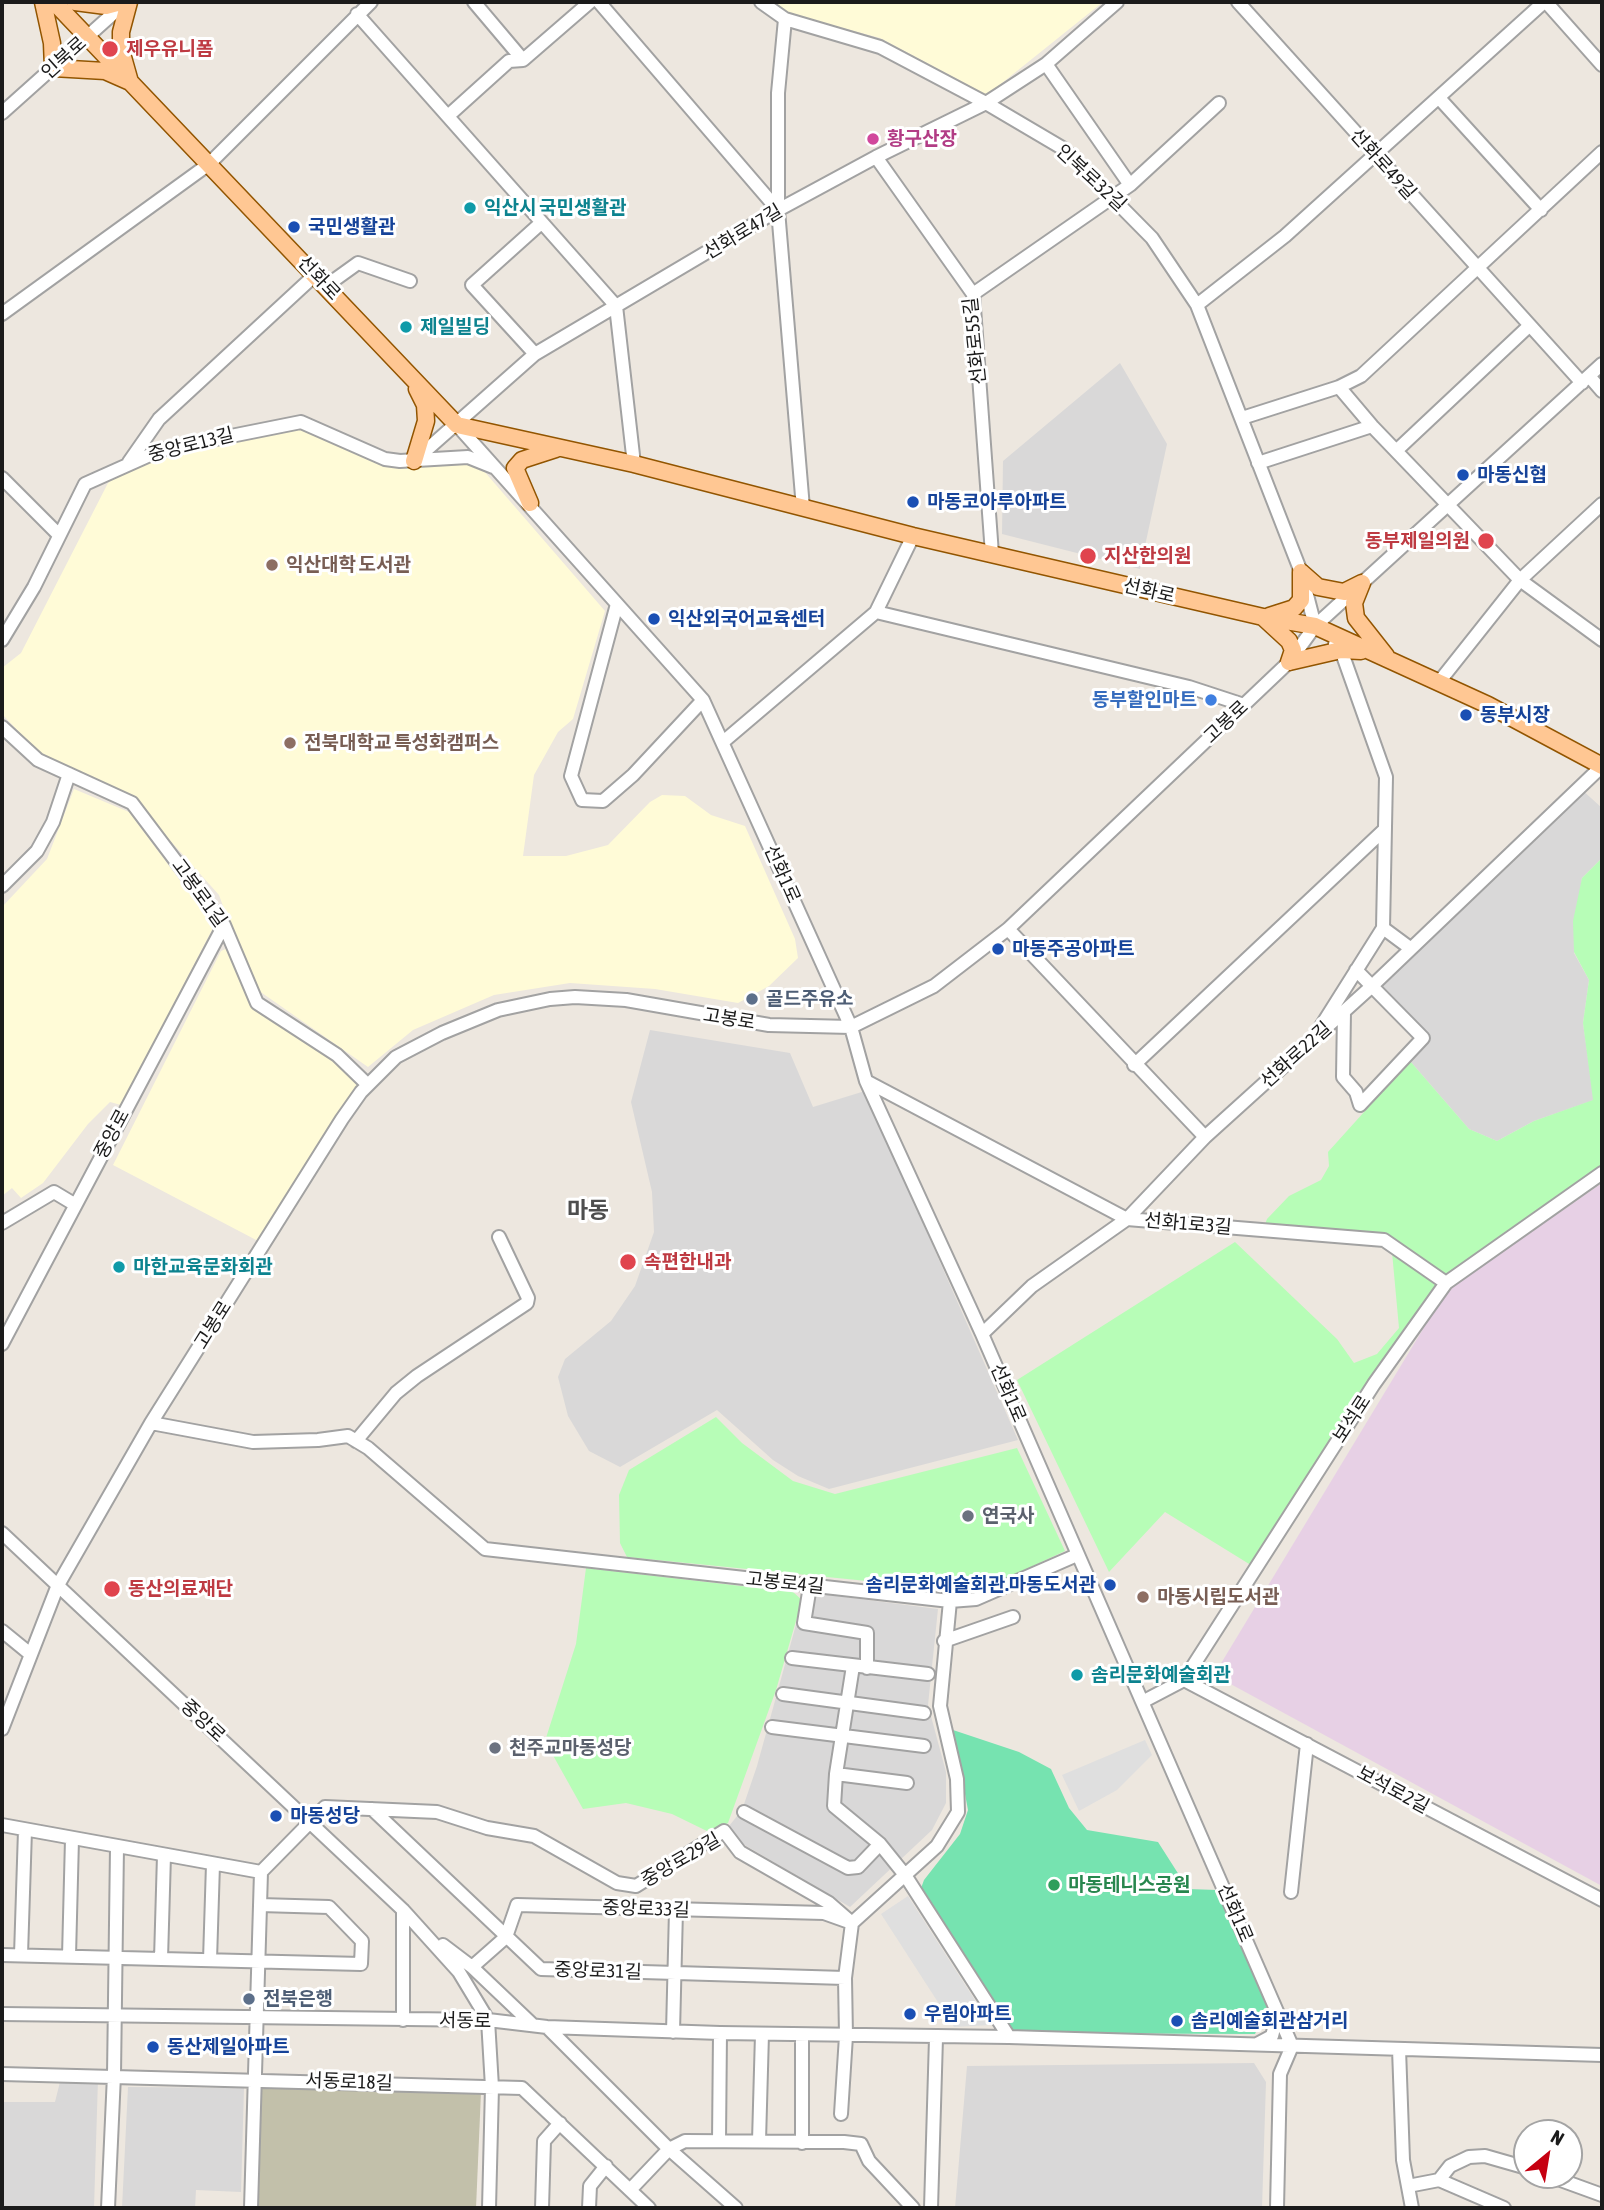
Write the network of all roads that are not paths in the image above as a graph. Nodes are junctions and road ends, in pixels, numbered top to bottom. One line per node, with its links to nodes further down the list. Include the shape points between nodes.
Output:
1 (43, 2): 20 (main road)
2 (54, 2): 16 (main road, 선화로)
3 (75, 2): 4 (main road, via 106,6)
4 (121, 2)
5 (128, 2): 16 (street, 인북로); 21 (main road, via 121,50)
6 (371, 2): 14 (street)
7 (474, 2): 17 (street)
8 (590, 2): 17 (street)
9 (599, 2): 33 (street)
10 (761, 2): 15 (street, 인북로32길)
11 (1117, 2): 18 (street, 선화로47길)
12 (1238, 2): 28 (street, 선화로49길)
13 (1545, 2): 19 (street); 22 (street)
14 (357, 14): 26 (street); 30 (street)
15 (785, 19): 23 (street, 인북로32길, via 880,47); 33 (street, via 778,93)
16 (88, 36): 20 (street, 인북로); 21 (main road, 선화로)
17 (523, 61): 26 (street, via 509,61)
18 (1046, 64): 23 (street, 선화로47길); 31 (street)
19 (1602, 65)
20 (53, 68): 21 (main road, via 105,71); 25 (street, 인북로)
21 (130, 82): 30 (main road, 선화로)
22 (1440, 98): 28 (street); 34 (street)
23 (986, 103): 29 (street, 선화로47길); 32 (street, 인북로32길, via 1064,149)
24 (1219, 103): 31 (street)
25 (2, 113)
26 (448, 116): 35 (street)
27 (1602, 152): 34 (street)
28 (1376, 155): 36 (street, 선화로49길); 40 (street)
29 (876, 157): 33 (street, 선화로47길); 39 (street, 선화로55길)
30 (209, 164): 37 (main road, 선화로); 42 (street)
31 (1130, 185): 32 (street)
32 (1113, 197): 39 (street); 40 (street, 인북로32길, via 1152,238)
33 (778, 210): 41 (street, 선화로47길); 64 (street)
34 (1541, 210): 36 (street)
35 (541, 223): 41 (street); 44 (street, via 472,285)
36 (1477, 269): 43 (street, 선화로49길); 48 (street, via 1362,376)
37 (321, 280): 38 (street, via 358,263); 46 (main road, 선화로); 56 (street, via 159,419)
38 (410, 281)
39 (973, 294): 67 (street, 선화로55길)
40 (1197, 305): 50 (street, 인북로32길)
41 (616, 306): 44 (street, 선화로47길); 58 (street)
42 (2, 314)
43 (1529, 326): 47 (street, 선화로49길); 54 (street)
44 (535, 354): 51 (street, 선화로47길)
45 (1602, 364): 47 (street, 고봉로)
46 (411, 377): 51 (main road, 선화로); 55 (main road, via 425,405 426,421)
47 (1585, 379): 49 (street, 선화로49길); 63 (street, 고봉로)
48 (1339, 387): 50 (street); 52 (street)
49 (1602, 391)
50 (1242, 418): 57 (street, 인북로32길)
51 (457, 425): 53 (main road, 선화로); 55 (street); 59 (street, 선화1로)
52 (1372, 426): 54 (street); 57 (street)
53 (556, 449): 58 (main road, 선화로); 61 (main road, via 522,460 516,468)
54 (1396, 451): 63 (street)
55 (414, 461): 56 (street, 중앙로13길, via 385,459 301,422 161,450); 59 (street, 중앙로13길, via 468,457)
56 (129, 462): 65 (street, 중앙로13길, via 85,484)
57 (1258, 463): 68 (street, 인북로32길)
58 (634, 464): 64 (main road, 선화로)
59 (498, 469): 61 (street, 선화1로)
60 (2, 478): 65 (street)
61 (530, 503): 71 (street, 선화1로)
62 (1602, 504): 69 (street)
63 (1448, 506): 69 (street); 70 (street, 고봉로)
64 (803, 508): 66 (main road, 선화로)
65 (59, 535): 75 (street, 중앙로13길)
66 (913, 536): 67 (main road, 선화로); 72 (street)
67 (992, 554): 73 (main road, 선화로)
68 (1301, 572): 70 (main road, via 1318,587 1344,593); 73 (main road, via 1301,600 1294,608); 74 (street, 인북로32길)
69 (1520, 580): 76 (street); 80 (street)
70 (1362, 583): 74 (street, 고봉로); 78 (main road, via 1354,603 1356,618)
71 (617, 604): 81 (street, 선화1로); 81 (street, via 571,776 582,800 603,801)
72 (876, 612): 82 (street, via 1189,687); 84 (street)
73 (1263, 617): 74 (main road, 선화로); 79 (main road, via 1289,641 1293,650)
74 (1315, 626): 77 (street); 78 (main road, 선화로); 79 (street, 고봉로)
75 (2, 640)
76 (1602, 640)
77 (1341, 650): 78 (main road, via 1356,649); 79 (main road); 87 (street, via 1386,776)
78 (1390, 661): 80 (main road, 선화로)
79 (1289, 662): 82 (street, 고봉로)
80 (1439, 682): 85 (main road, 선화로)
81 (703, 700): 84 (street, 선화1로)
82 (1244, 705): 91 (street, 고봉로)
83 (2, 727): 86 (street, 고봉로1길, via 38,760)
84 (723, 741): 96 (street, 선화1로)
85 (1602, 766): 92 (street, 선화로22길)
86 (69, 774): 88 (street, via 53,822 37,851); 89 (street, 고봉로1길, via 132,803)
87 (1384, 830): 90 (street); 98 (street)
88 (2, 886)
89 (224, 925): 100 (street, 고봉로1길, via 257,1003 337,1055); 103 (street, 중앙로)
90 (1383, 928): 92 (street); 93 (street)
91 (1008, 929): 96 (street, 고봉로, via 934,986); 98 (street)
92 (1410, 948): 94 (street, 선화로22길)
93 (1356, 970): 94 (street); 97 (street)
94 (1371, 986): 95 (street, 선화로22길); 95 (street, via 1423,1038 1360,1104 1343,1077)
95 (1344, 1013): 97 (street, 선화로22길)
96 (850, 1027): 99 (street, 선화1로); 100 (street, 고봉로, via 769,1025 626,1000 550,999 498,1010 442,1033 396,1057)
97 (1314, 1037): 101 (street, 선화로22길)
98 (1134, 1065): 101 (street)
99 (866, 1081): 104 (street, 선화1로3길); 109 (street, 선화1로)
100 (368, 1085): 111 (street, 고봉로, via 342,1119)
101 (1205, 1137): 104 (street, 선화로22길)
102 (1602, 1173): 107 (street, 보석로)
103 (75, 1204): 105 (street, via 54,1192); 108 (street, 중앙로)
104 (1127, 1219): 107 (street, 선화1로3길, via 1384,1240); 109 (street, 선화로22길, via 1032,1286)
105 (2, 1223)
106 (499, 1237): 112 (street, via 527,1303 417,1376 396,1393)
107 (1446, 1283): 126 (street, 보석로, via 1374,1384)
108 (5, 1325): 110 (street, 중앙로)
109 (982, 1334): 114 (street, 선화1로)
110 (2, 1344)
111 (151, 1423): 112 (street, via 253,1442 348,1436); 115 (street, 고봉로)
112 (356, 1441): 116 (street, 고봉로4길, via 485,1549)
113 (2, 1533): 115 (street, 중앙로)
114 (1077, 1555): 117 (street, 고봉로4길, via 976,1599); 128 (street, 선화1로)
115 (58, 1585): 121 (street, 고봉로); 140 (street, 중앙로)
116 (810, 1586): 117 (street, 고봉로4길); 124 (street, via 804,1623 867,1633)
117 (950, 1601): 120 (street)
118 (1013, 1617): 120 (street)
119 (2, 1631): 121 (street)
120 (944, 1641): 149 (street, via 940,1706 957,1779 958,1812 937,1846)
121 (29, 1653): 132 (street, 고봉로)
122 (792, 1658): 123 (street)
123 (853, 1666): 124 (street); 129 (street)
124 (867, 1668): 125 (street)
125 (928, 1674)
126 (1184, 1680): 128 (street, 보석로); 134 (street, 보석로2길)
127 (783, 1694): 129 (street)
128 (1144, 1701): 168 (street, 선화1로)
129 (847, 1704): 130 (street); 133 (street)
130 (924, 1713)
131 (772, 1727): 133 (street)
132 (2, 1729)
133 (841, 1738): 135 (street); 136 (street)
134 (1307, 1745): 150 (street); 151 (street, 보석로2길)
135 (924, 1746)
136 (836, 1774): 137 (street); 144 (street, via 836,1810)
137 (907, 1783)
138 (372, 1809): 140 (street, 중앙로29길, via 325,1807); 155 (street, 중앙로29길, via 437,1812 486,1828 534,1836 617,1883 636,1886 724,1832 740,1852 829,1903); 157 (street, 중앙로31길)
139 (744, 1812): 144 (street, via 848,1868 858,1867)
140 (309, 1820): 148 (street); 153 (street, 중앙로)
141 (2, 1825): 142 (street)
142 (25, 1830): 143 (street); 159 (street)
143 (72, 1839): 145 (street); 160 (street)
144 (880, 1844): 149 (street)
145 (117, 1847): 146 (street); 161 (street)
146 (164, 1856): 147 (street); 162 (street)
147 (213, 1864): 148 (street); 163 (street)
148 (261, 1872): 152 (street)
149 (905, 1875): 155 (street); 180 (street)
150 (1292, 1892)
151 (1602, 1900)
152 (260, 1905): 164 (street); 164 (street, via 329,1908 362,1941 361,1964)
153 (403, 1910): 156 (street, 중앙로); 172 (street)
154 (676, 1910): 155 (street, 중앙로33길, via 824,1913); 157 (street, 중앙로33길, via 517,1905); 166 (street)
155 (852, 1923): 167 (street)
156 (428, 1935): 165 (street); 173 (street, 중앙로)
157 (506, 1937): 165 (street, 중앙로33길); 166 (street, 중앙로31길, via 541,1969)
158 (2, 1955): 159 (street)
159 (21, 1955): 160 (street)
160 (69, 1956): 161 (street)
161 (115, 1958): 162 (street); 170 (street)
162 (161, 1959): 163 (street)
163 (210, 1960): 164 (street)
164 (257, 1961): 171 (street)
165 (472, 1967): 174 (street)
166 (674, 1973): 167 (street, 중앙로31길); 175 (street)
167 (845, 1978): 179 (street)
168 (1278, 2013): 182 (street, via 1272,2036); 183 (street, 선화1로)
169 (2, 2014): 170 (street, 서동로)
170 (114, 2017): 171 (street, 서동로); 187 (street)
171 (256, 2020): 172 (street, 서동로); 188 (street)
172 (403, 2020): 173 (street, 서동로)
173 (488, 2020): 174 (street, 서동로); 189 (street)
174 (540, 2026): 175 (street, 서동로); 195 (street)
175 (673, 2032): 176 (street, 서동로)
176 (720, 2033): 177 (street, 서동로); 192 (street)
177 (762, 2034): 178 (street, 서동로); 193 (street)
178 (802, 2035): 179 (street, 서동로); 194 (street)
179 (846, 2036): 181 (street, 서동로); 190 (street)
180 (1009, 2037): 181 (street, 서동로); 182 (street, 서동로)
181 (936, 2038): 211 (street)
182 (1257, 2044): 183 (street, 서동로)
183 (1292, 2046): 184 (street, 서동로); 212 (street, via 1280,2074)
184 (1399, 2049): 185 (street, 서동로); 199 (street)
185 (1602, 2055)
186 (2, 2074): 187 (street, 서동로18길)
187 (114, 2075): 188 (street, 서동로18길); 203 (street)
188 (255, 2079): 189 (street, 서동로18길); 204 (street)
189 (492, 2087): 191 (street, 서동로18길, via 522,2088); 205 (street)
190 (841, 2114)
191 (560, 2123): 197 (street, 서동로18길); 206 (street, via 544,2141)
192 (719, 2141): 193 (street); 195 (street, via 685,2141)
193 (759, 2141): 194 (street)
194 (802, 2143): 210 (street, via 861,2144 869,2161)
195 (669, 2149): 202 (street); 209 (street)
196 (1513, 2164): 198 (street, via 1485,2156 1469,2157 1450,2166)
197 (606, 2166): 202 (street, 서동로18길); 207 (street, via 590,2186)
198 (1438, 2180): 199 (street); 214 (street)
199 (1408, 2186): 213 (street)
200 (1583, 2188): 201 (street)
201 (1602, 2195)
202 (635, 2199): 208 (street, 서동로18길)
203 (108, 2208)
204 (251, 2208)
205 (489, 2208)
206 (542, 2208)
207 (589, 2208)
208 (649, 2208)
209 (736, 2208)
210 (913, 2208)
211 (931, 2208)
212 (1277, 2208)
213 (1412, 2208)
214 (1504, 2208)

